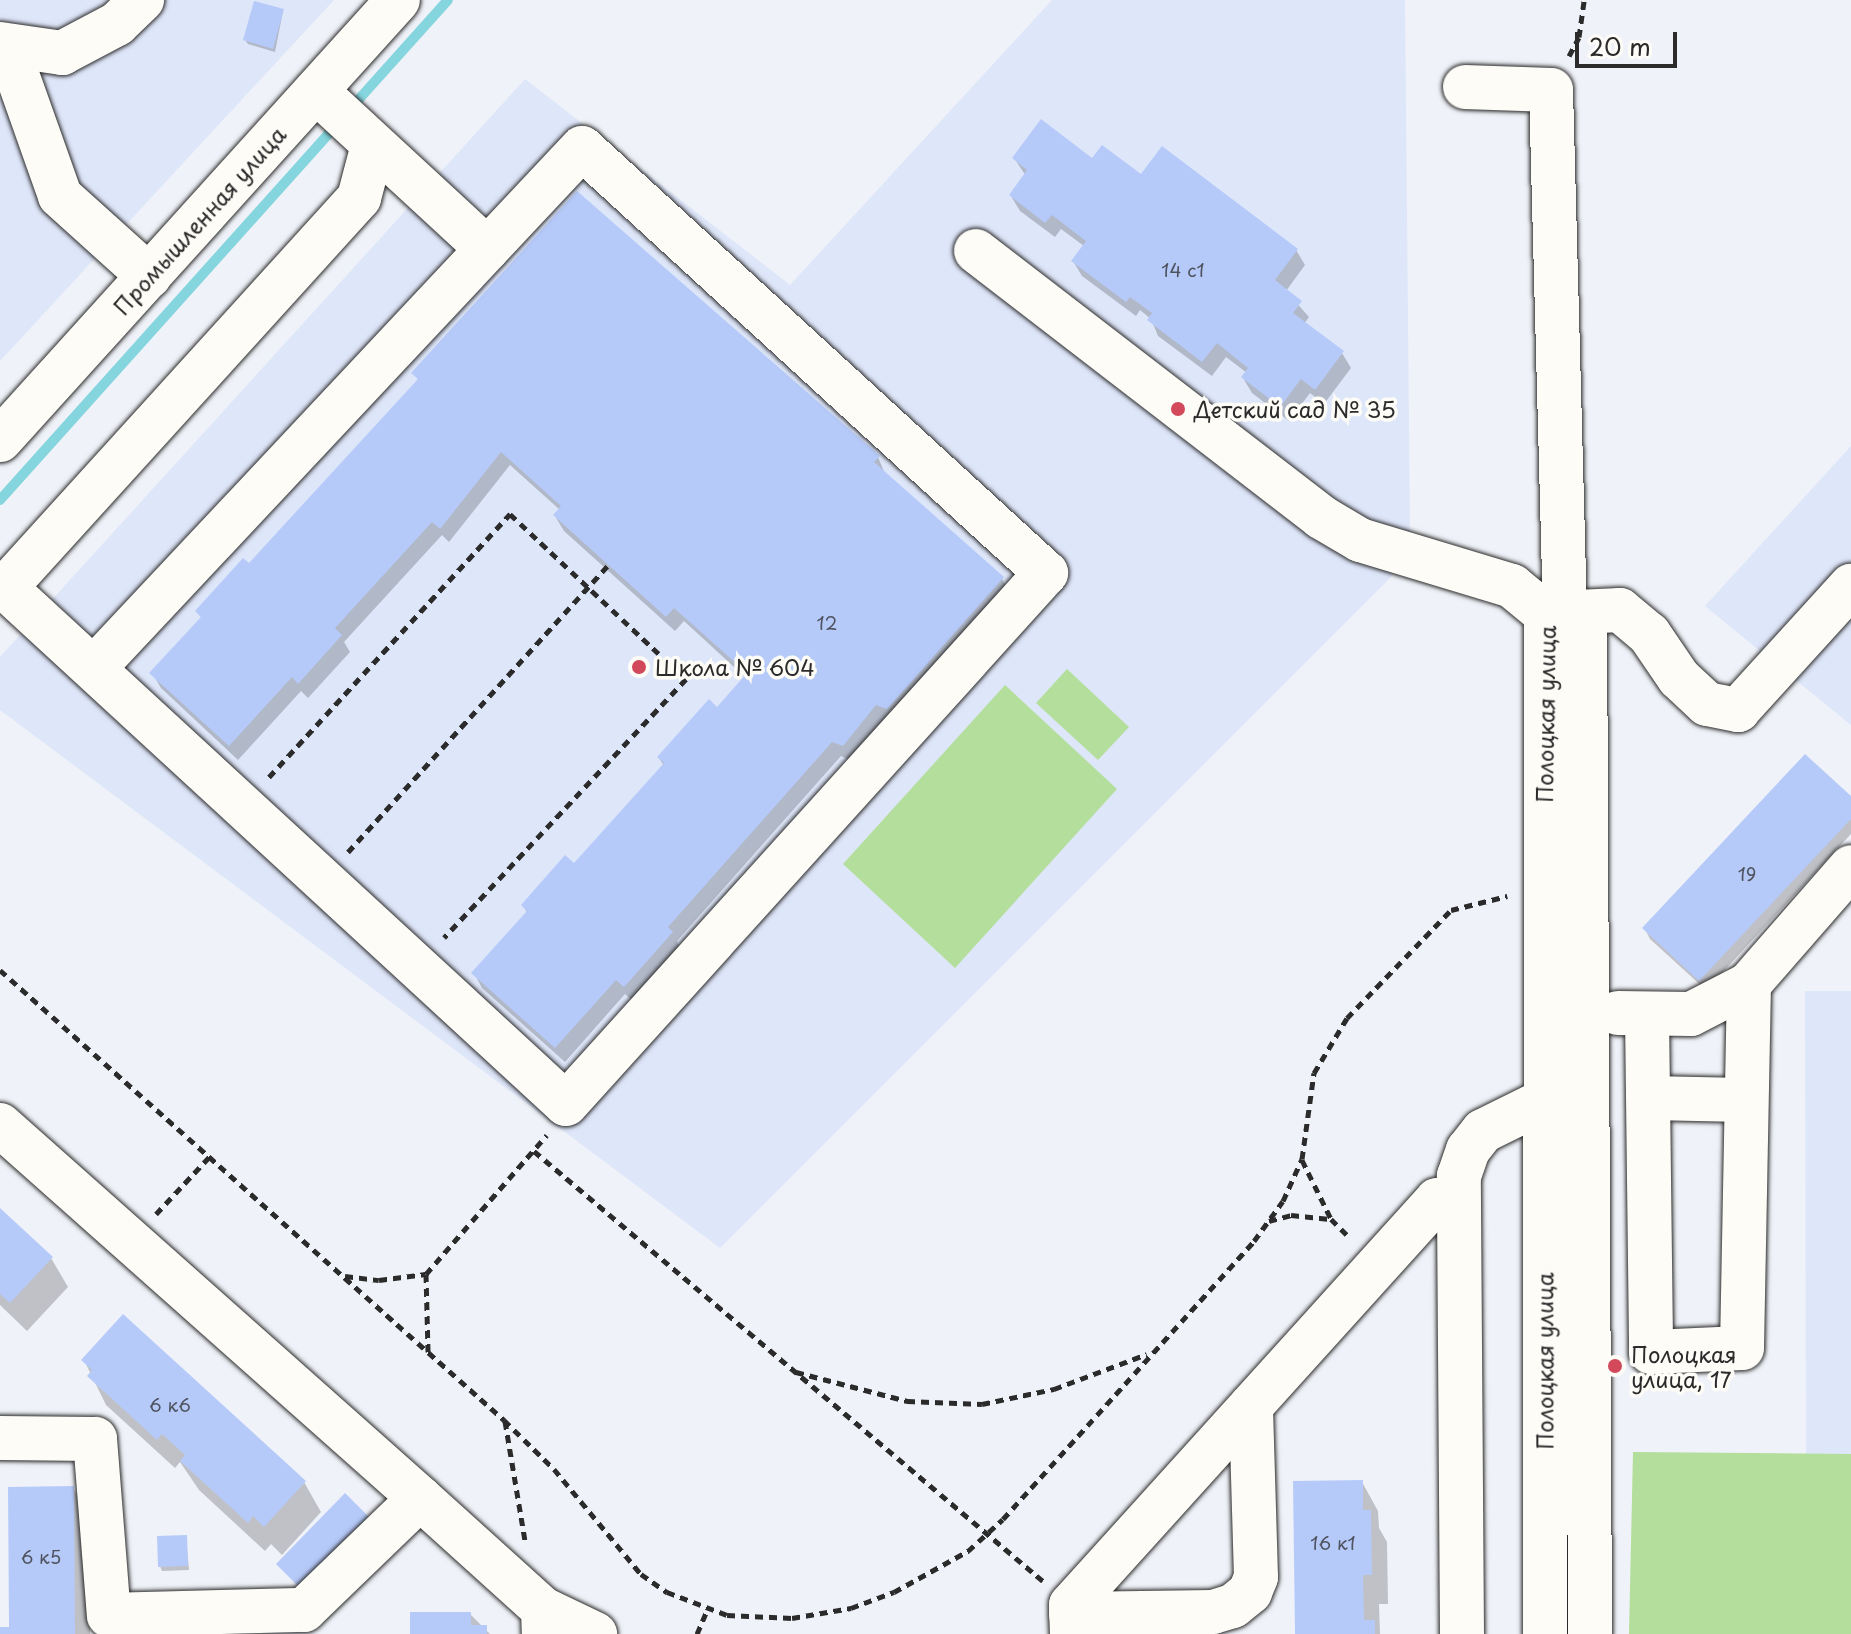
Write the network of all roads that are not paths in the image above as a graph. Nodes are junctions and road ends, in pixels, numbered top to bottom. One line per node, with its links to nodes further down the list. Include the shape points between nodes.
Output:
1 (142, 0): 3 (street, via 117,24 62,53)
2 (398, 0): 5 (street, Промышленная улица)
3 (3, 45): 9 (street, via 60,196)
4 (1465, 87): 13 (street, via 1551,90)
5 (316, 91): 6 (street); 9 (street, Промышленная улица)
6 (373, 145): 7 (street); 11 (street, via 359,198)
7 (487, 249): 14 (street); 14 (street, via 582,148 1046,573 566,1104)
8 (976, 251): 13 (street, via 1321,517 1360,540 1512,586)
9 (149, 276): 10 (street, Промышленная улица)
10 (0, 440)
11 (3, 585): 14 (street)
12 (1851, 586): 13 (street, via 1738,710 1707,704 1679,678 1649,634 1620,610)
13 (1565, 613): 17 (street, Полоцкая улица); 18 (street, Полоцкая улица)
14 (95, 667)
15 (1851, 867): 16 (street)
16 (1749, 984): 19 (street, via 1691,1014); 21 (street)
17 (1542, 1014): 18 (street); 23 (street, Полоцкая улица)
18 (1587, 1014): 19 (street); 22 (street, Полоцкая улица)
19 (1647, 1014): 20 (street)
20 (1649, 1098): 21 (street); 21 (street, via 1651,1352 1742,1348)
21 (1745, 1100)
22 (1588, 1101): 23 (street); 34 (street, Полоцкая улица)
23 (1542, 1102): 25 (street, via 1483,1131 1468,1150 1459,1176); 33 (street, Полоцкая улица)
24 (0, 1125): 28 (street)
25 (1458, 1206): 26 (street, via 1437,1200); 32 (street)
26 (1251, 1406): 29 (street); 29 (street, via 1256,1577 1250,1592 1233,1606 1213,1612)
27 (0, 1438): 28 (street, via 95,1439 109,1615 304,1610)
28 (420, 1498): 30 (street, via 511,1580)
29 (1072, 1618)
30 (544, 1622): 31 (street)
31 (595, 1634)
32 (1462, 1634)
33 (1545, 1634)
34 (1590, 1634)

